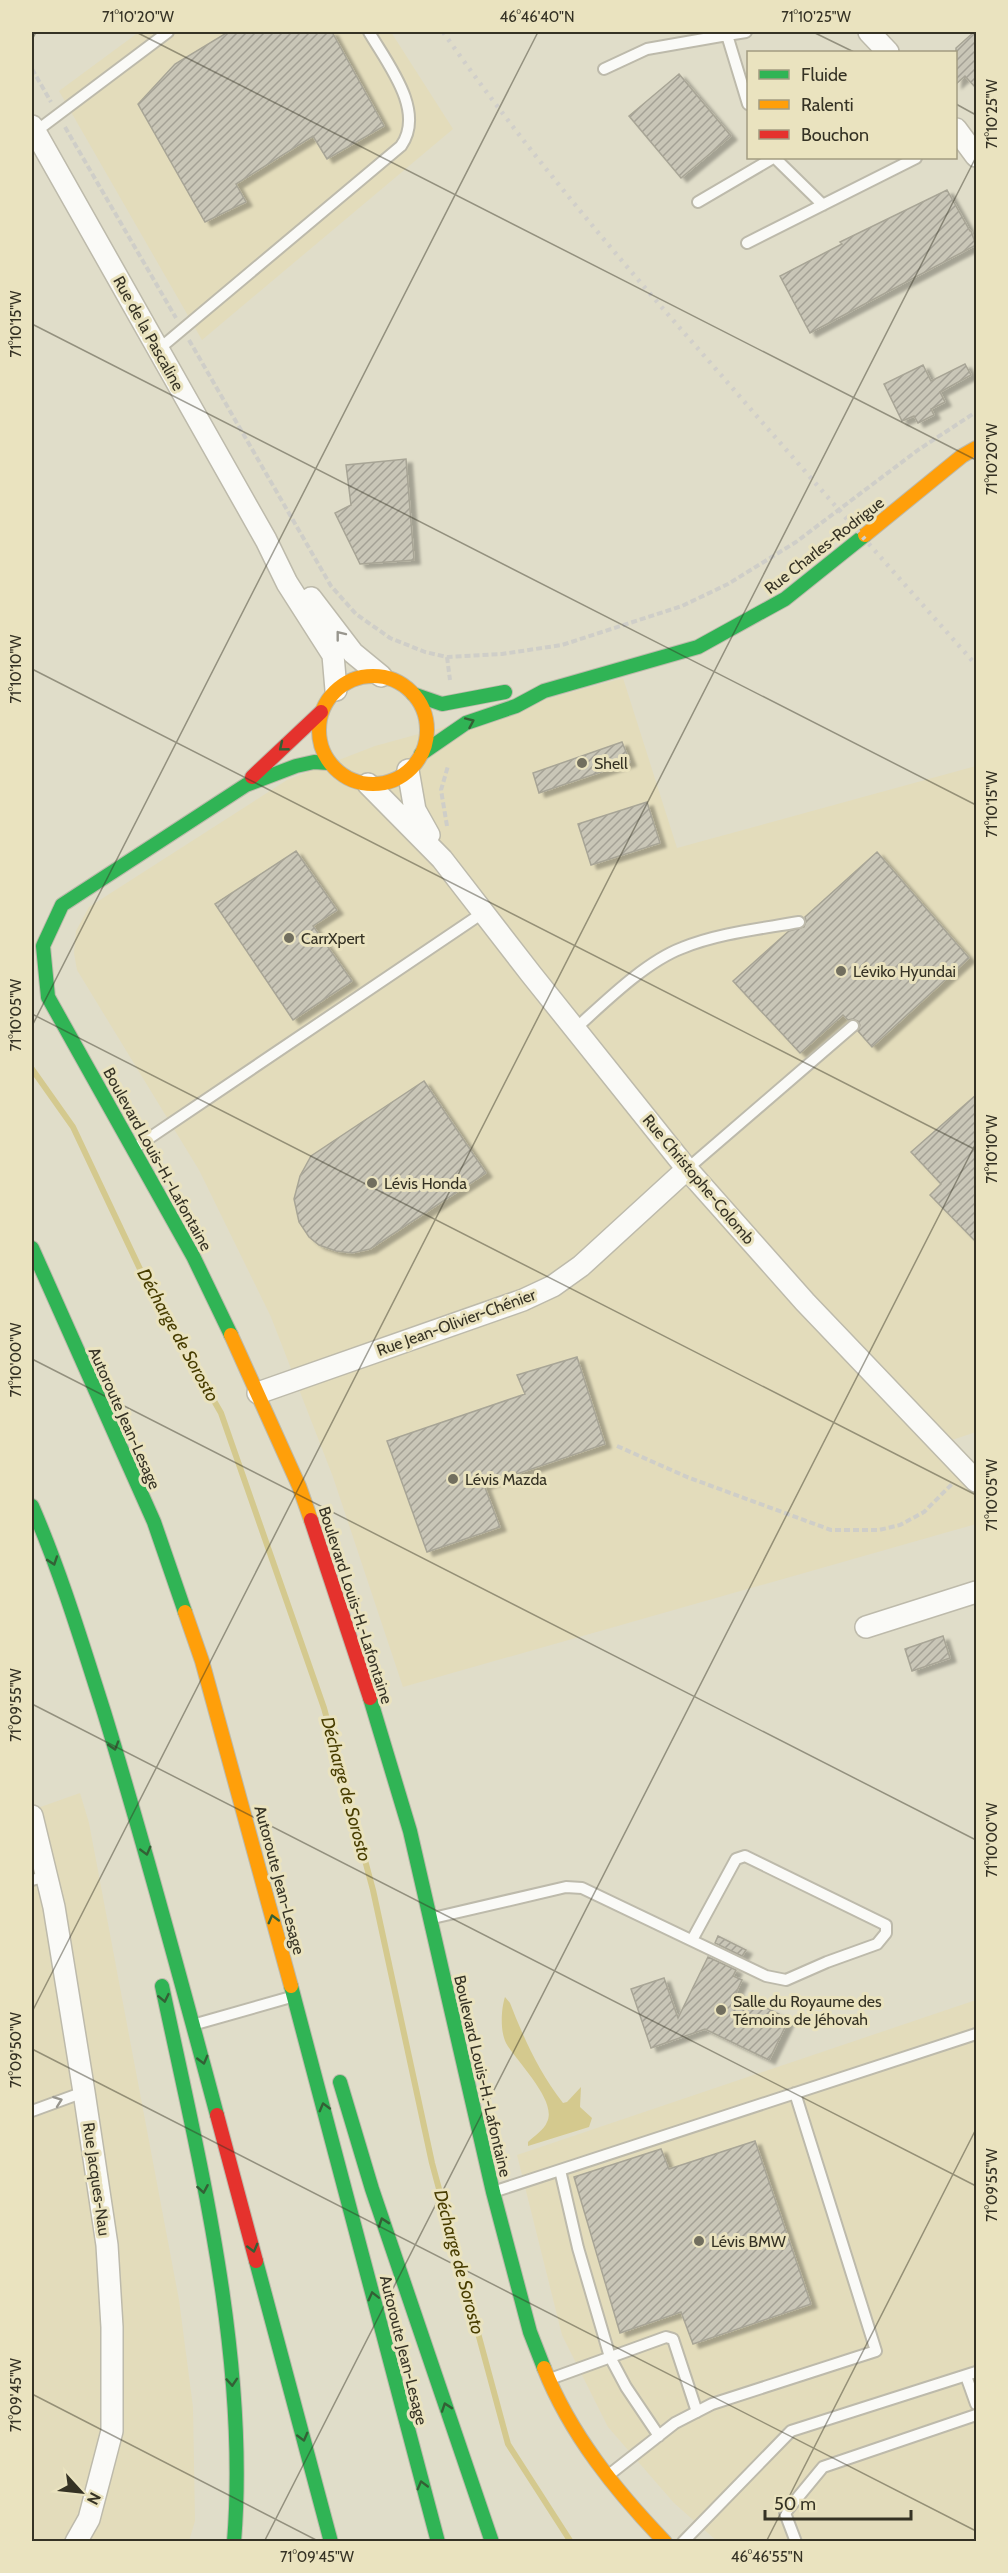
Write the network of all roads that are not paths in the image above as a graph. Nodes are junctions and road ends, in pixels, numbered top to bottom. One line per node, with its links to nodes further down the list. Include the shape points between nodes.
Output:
1 (168, 32): 9 (lane, via 58,115)
2 (369, 32): 16 (lane, via 403,93 410,117 409,135 401,146)
3 (746, 32): 5 (lane)
4 (869, 32): 6 (street)
5 (727, 35): 7 (lane, via 648,49); 8 (lane)
6 (887, 51)
7 (604, 69)
8 (747, 101)
9 (33, 129): 16 (street, Rue de la Pascaline)
10 (772, 159): 13 (lane)
11 (775, 159): 14 (lane)
12 (914, 159): 14 (lane)
13 (698, 202)
14 (823, 205): 15 (lane)
15 (747, 243)
16 (159, 349): 18 (street, Rue de la Pascaline)
17 (976, 448): 21 (main road, Rue Charles-Rodrigue, via 785,599 739,626 698,647)
18 (266, 540): 19 (street, Rue de la Pascaline, one-way to 18, via 353,653); 20 (street, Rue de la Pascaline, via 286,583 333,655)
19 (381, 676): 20 (main road, via 351,679); 22 (main road, via 399,682)
20 (336, 690): 23 (main road)
21 (544, 691): 22 (main road, Rue Charles-Rodrigue, via 517,689 442,704); 24 (main road, Rue Charles-Rodrigue, one-way to 21, via 466,723 516,706)
22 (413, 694): 24 (main road, via 427,722 424,748)
23 (321, 712): 25 (main road, via 318,735); 26 (main road, Boulevard Louis-H.-Lafontaine, one-way to 26, via 303,732 262,764)
24 (415, 762): 27 (main road, via 392,781); 28 (street, Rue Christophe-Colomb, via 415,810)
25 (329, 763): 26 (main road, Boulevard Louis-H.-Lafontaine, via 296,766); 27 (main road, via 344,777)
26 (246, 784): 33 (main road, Boulevard Louis-H.-Lafontaine, via 62,904 43,946 48,997)
27 (368, 784): 28 (street, Rue Christophe-Colomb)
28 (442, 859): 29 (street, Rue Christophe-Colomb)
29 (484, 912): 32 (street, Rue Christophe-Colomb); 33 (lane)
30 (799, 922): 32 (lane, via 732,933 680,948 626,984)
31 (853, 1026): 34 (lane)
32 (575, 1029): 34 (street, Rue Christophe-Colomb)
33 (134, 1149): 36 (main road, Boulevard Louis-H.-Lafontaine, via 193,1256)
34 (687, 1169): 36 (street, Rue Jean-Olivier-Chénier, via 581,1266 553,1286); 37 (street, Rue Christophe-Colomb, via 805,1302)
35 (32, 1248): 41 (main road, Autoroute Jean-Lesage, via 154,1522)
36 (258, 1393): 47 (main road, Boulevard Louis-H.-Lafontaine, via 299,1486 354,1645 410,1831)
37 (971, 1476)
38 (32, 1506): 42 (main road, one-way to 42, via 86,1656)
39 (976, 1592): 40 (street)
40 (866, 1627)
41 (202, 1661): 44 (main road, via 236,1739); 50 (main road, Autoroute Jean-Lesage, one-way to 41)
42 (123, 1775): 46 (main road, via 126,1816); 51 (main road, one-way to 51)
43 (32, 1816): 45 (street, Rue Jacques-Nau)
44 (260, 1817)
45 (39, 1878): 54 (street, Rue Jacques-Nau)
46 (143, 1897)
47 (430, 1918): 48 (lane, via 566,1887 582,1888); 58 (main road, Boulevard Louis-H.-Lafontaine)
48 (692, 1940): 48 (lane, via 766,1976 786,1980 878,1944 886,1933 886,1925 740,1856)
49 (160, 1977): 68 (main road, one-way to 68, via 196,2149 229,2349 237,2461)
50 (294, 1996): 51 (lane); 70 (main road, Autoroute Jean-Lesage, one-way to 50)
51 (193, 2025): 69 (main road, one-way to 69)
52 (976, 2034): 55 (lane)
53 (335, 2065): 71 (main road, one-way to 53, via 372,2189)
54 (84, 2092): 56 (lane, one-way to 54); 67 (street, Rue Jacques-Nau, via 106,2245 112,2327 112,2431 88,2519)
55 (795, 2093): 57 (lane); 63 (lane, via 876,2351)
56 (32, 2111)
57 (560, 2170): 58 (lane); 59 (lane)
58 (493, 2192): 61 (main road, Boulevard Louis-H.-Lafontaine, via 530,2332)
59 (610, 2357): 61 (lane); 63 (lane, via 666,2337 673,2339); 65 (lane)
60 (971, 2374): 62 (lane); 73 (lane, via 791,2431)
61 (549, 2380): 66 (main road, Boulevard Louis-H.-Lafontaine, via 577,2433)
62 (976, 2404)
63 (697, 2412): 65 (lane)
64 (976, 2415): 74 (lane, via 823,2467 784,2513)
65 (659, 2436): 66 (lane)
66 (607, 2476): 72 (main road, Boulevard Louis-H.-Lafontaine, via 624,2500)
67 (76, 2541)
68 (234, 2541)
69 (331, 2541)
70 (438, 2541)
71 (492, 2541)
72 (665, 2541)
73 (683, 2541)
74 (796, 2541)

